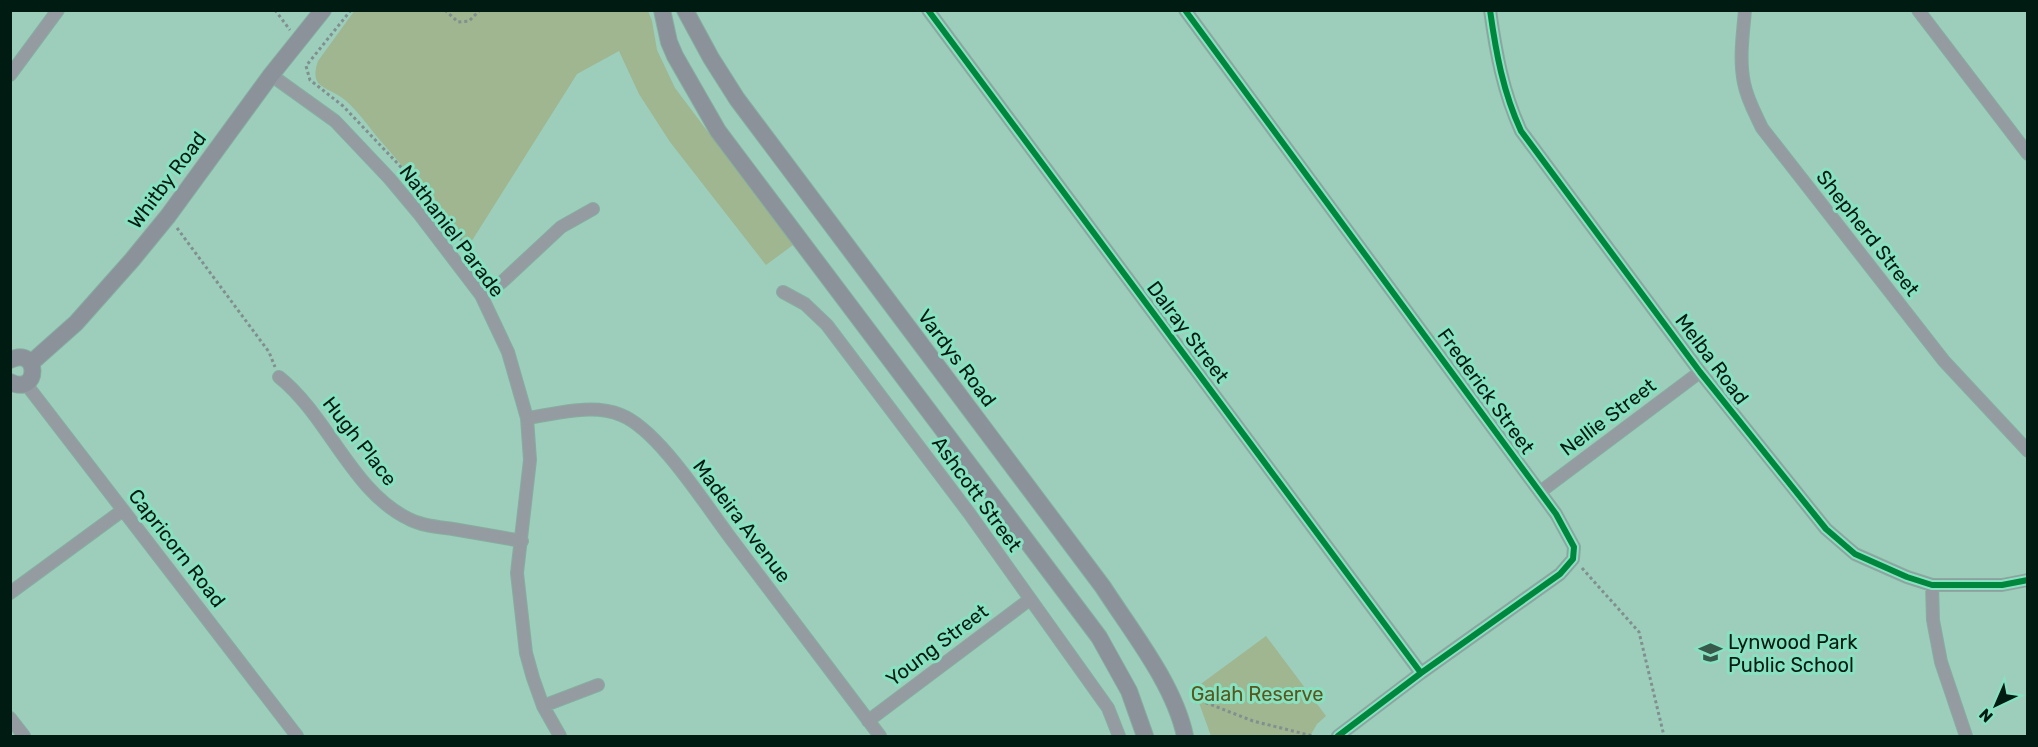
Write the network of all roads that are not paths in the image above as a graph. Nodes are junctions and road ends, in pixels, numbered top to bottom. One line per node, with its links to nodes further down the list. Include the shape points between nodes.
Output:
1 (58, 10): 10 (street)
2 (323, 10): 11 (main road, Whitby Road)
3 (662, 10): 40 (main road, via 675,56 718,131 1099,637 1129,691)
4 (685, 10): 41 (main road, Vardys Road, via 737,99 1103,587 1148,656)
5 (927, 10): 30 (street, Dalray Street)
6 (1185, 10): 23 (street, Frederick Street)
7 (1490, 10): 18 (street, Melba Road, via 1501,77 1521,130)
8 (1745, 10): 22 (street, Shepherd Street, via 1741,58 1744,83 1762,128 1944,361)
9 (1918, 10): 12 (street)
10 (10, 75)
11 (271, 75): 15 (street, Nathaniel Parade, via 335,121 420,215); 17 (main road, Whitby Road, via 132,260 76,323)
12 (2028, 154)
13 (593, 209): 15 (street, via 561,227 502,282)
14 (783, 292): 29 (street, Ashcott Street, via 805,304 827,326 969,513)
15 (481, 295): 21 (street, Nathaniel Parade, via 508,352)
16 (10, 360): 17 (main road, via 20,357)
17 (31, 363): 20 (main road, via 33,375)
18 (1700, 372): 23 (street, Nellie Street); 27 (street, Melba Road, via 1826,529 1855,554)
19 (279, 377): 25 (street, Hugh Place, via 306,404 377,498 399,514 427,525)
20 (18, 383): 24 (street, Capricorn Road)
21 (527, 418): 25 (street, Nathaniel Parade, via 530,459); 34 (street, Madeira Avenue, via 595,409 610,411 624,416 651,436)
22 (2028, 451)
23 (1540, 492): 30 (street, Frederick Street, via 1567,531 1574,547 1573,560 1560,574)
24 (123, 510): 28 (street); 36 (street, Capricorn Road)
25 (522, 541): 32 (street, Nathaniel Parade, via 517,573 526,653)
26 (2028, 580): 27 (street, Melba Road, via 2002,585)
27 (1932, 585): 43 (street, via 1933,620 1941,662)
28 (10, 593)
29 (1029, 600): 34 (street, Young Street); 39 (street, Ashcott Street, via 1108,708)
30 (1421, 673): 42 (street)
31 (598, 685): 32 (street)
32 (543, 706): 37 (street, Nathaniel Parade)
33 (10, 718): 35 (street)
34 (868, 721): 38 (street, Madeira Avenue)
35 (24, 736)
36 (297, 736)
37 (560, 736)
38 (880, 736)
39 (1119, 736)
40 (1145, 736)
41 (1185, 736)
42 (1338, 736)
43 (1966, 736)

